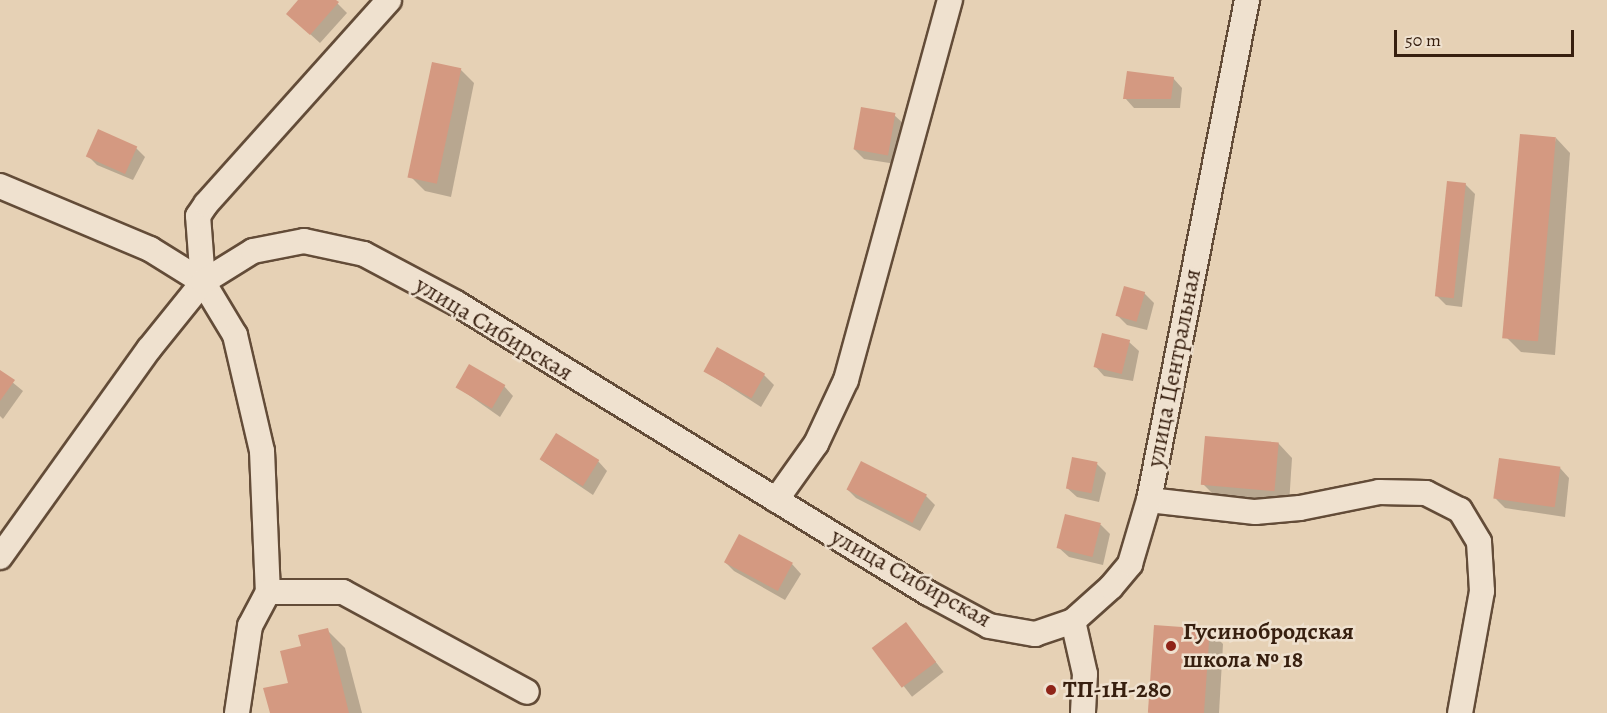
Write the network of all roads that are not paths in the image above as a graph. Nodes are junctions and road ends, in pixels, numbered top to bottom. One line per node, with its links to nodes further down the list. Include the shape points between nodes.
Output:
1 (389, 0): 5 (street, via 198,216)
2 (950, 0): 7 (street, via 846,380 816,444)
3 (1247, 0): 6 (street, улица Центральная)
4 (0, 186): 5 (street, via 150,249)
5 (203, 282): 7 (street, улица Сибирская, via 253,250 304,242 364,254 456,303); 8 (street, улица Сибирская, via 148,349); 9 (street, via 235,334 262,452)
6 (1149, 500): 10 (street, улица Центральная, via 1130,564 1111,588); 14 (street, via 1255,512 1300,508 1379,492 1426,493 1460,510 1479,542 1482,591)
7 (776, 501): 10 (street, улица Сибирская, via 989,626 1035,634)
8 (0, 557)
9 (268, 592): 11 (street, via 343,592); 12 (street, via 250,626)
10 (1073, 621): 13 (street, via 1084,674)
11 (527, 692)
12 (237, 713)
13 (1083, 713)
14 (1460, 713)

